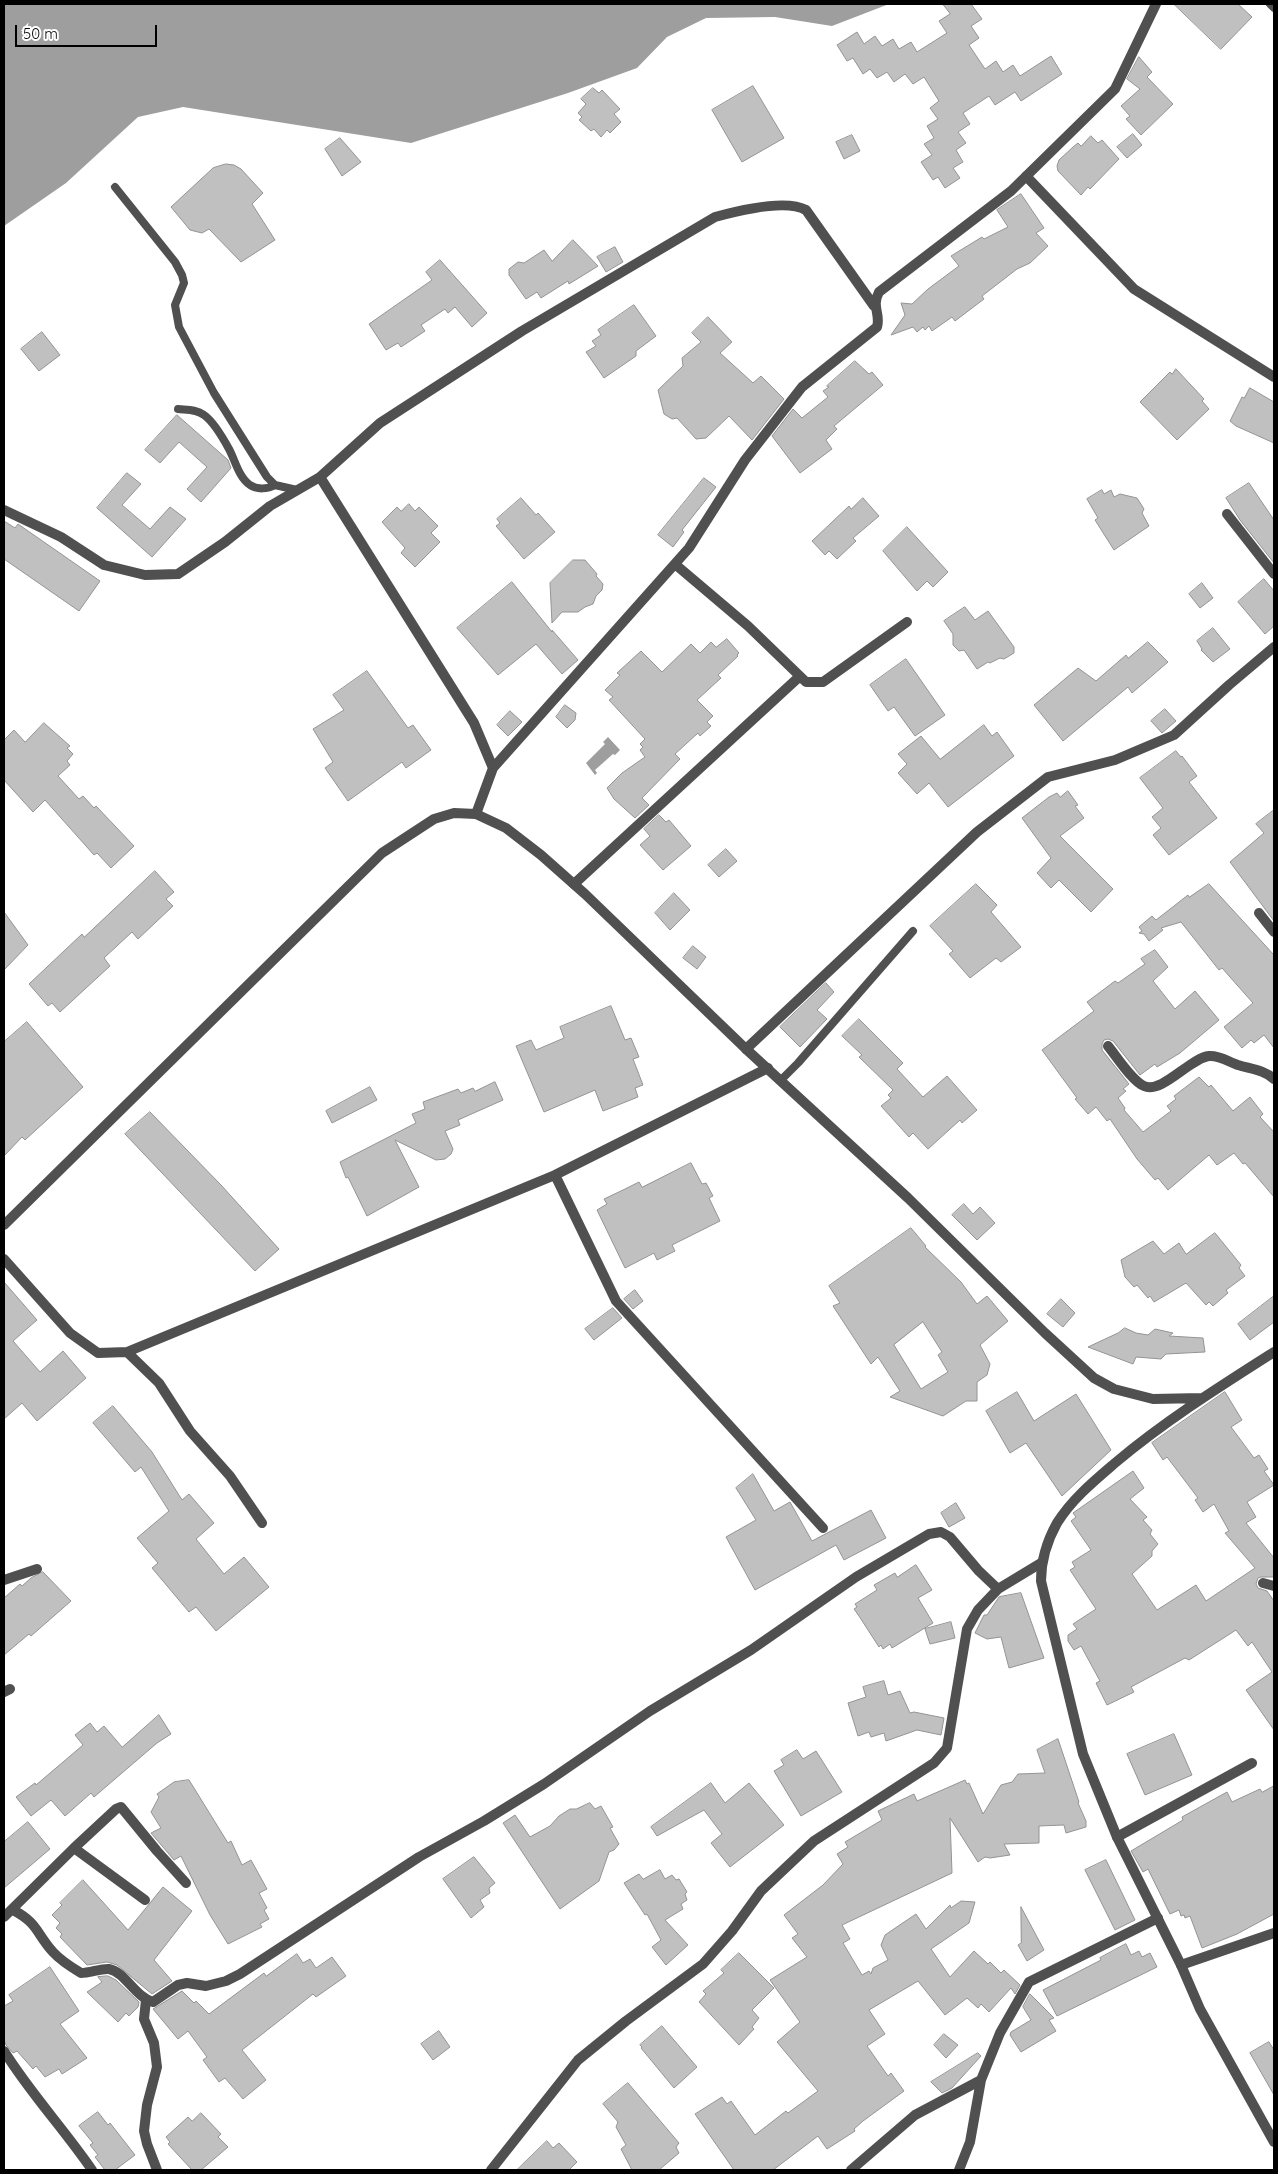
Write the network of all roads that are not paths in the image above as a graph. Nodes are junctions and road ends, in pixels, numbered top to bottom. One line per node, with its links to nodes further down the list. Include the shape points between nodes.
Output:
1 (1156, 4): 4 (street, via 1115,89)
2 (1270, 4): 3 (lane)
3 (1274, 8)
4 (1026, 176): 6 (street, via 879,292); 7 (street, via 1134,289)
5 (116, 187): 10 (lane, via 182,274 184,283 175,305 179,327 214,393)
6 (874, 306): 9 (street, via 806,210 791,206 750,209 715,217 522,331 380,422); 14 (street, via 877,327 802,388 745,460)
7 (1274, 377)
8 (178, 409): 10 (lane, via 195,410 204,415 250,486 258,489)
9 (320, 477): 11 (street); 19 (street, via 474,723)
10 (275, 485): 11 (lane)
11 (297, 490): 12 (street, via 178,574 145,575 104,565 61,536)
12 (4, 510)
13 (1227, 514): 15 (street)
14 (676, 565): 18 (street, via 748,626); 19 (street)
15 (1274, 574)
16 (907, 622): 18 (street, via 823,682 806,682)
17 (1274, 647): 26 (street, via 1174,735 1115,760 1048,777 977,832)
18 (799, 677): 21 (street)
19 (494, 768): 20 (street)
20 (476, 814): 21 (street, via 506,828); 31 (street, via 454,813 434,819 382,853)
21 (574, 884): 26 (street)
22 (1259, 914): 24 (street)
23 (913, 931): 29 (lane)
24 (1274, 932)
25 (1108, 1046): 28 (street, via 1128,1071 1149,1088 1162,1084 1198,1059 1208,1056 1259,1070)
26 (746, 1048): 27 (street)
27 (768, 1068): 29 (street); 30 (street)
28 (1274, 1079)
29 (780, 1080): 35 (street, via 908,1198 1094,1378 1114,1389 1152,1399)
30 (555, 1175): 33 (street); 37 (street, via 616,1301)
31 (4, 1225)
32 (4, 1259): 33 (street, via 70,1333 98,1353)
33 (128, 1352): 36 (street, via 159,1384 190,1431 230,1476)
34 (1274, 1352): 35 (street)
35 (1202, 1398): 38 (street, via 1155,1430 1086,1488 1058,1521)
36 (262, 1523)
37 (823, 1528)
38 (1041, 1563): 43 (street); 45 (street, via 1041,1581 1083,1754)
39 (37, 1569): 40 (street)
40 (4, 1580)
41 (1263, 1583): 42 (street)
42 (1274, 1586)
43 (998, 1589): 54 (street, via 950,1537 941,1532 929,1534 856,1576 751,1650 650,1712 544,1784 419,1857 240,1974 226,1982 206,1986 178,1985 153,2002); 60 (street, via 978,1610 967,1630 947,1748 934,1762 814,1841 761,1891 703,1964 578,2060)
44 (1252, 1763): 45 (street)
45 (1117, 1837): 51 (street)
46 (74, 1848): 47 (street, via 121,1807); 48 (street); 49 (street)
47 (186, 1883)
48 (145, 1900)
49 (13, 1910): 50 (street); 54 (street, via 29,1918 64,1963 81,1973 108,1968)
50 (4, 1918)
51 (1158, 1918): 53 (street); 56 (street, via 1029,1982 1000,2033)
52 (1274, 1933): 53 (street)
53 (1181, 1965): 57 (street, via 1200,2009)
54 (146, 2000): 59 (street, via 144,2019 154,2043 157,2067 144,2131)
55 (4, 2051): 58 (street, via 24,2083 71,2139)
56 (982, 2080): 61 (street, via 914,2115); 62 (street, via 970,2142)
57 (1274, 2142)
58 (92, 2170)
59 (157, 2170)
60 (491, 2170)
61 (851, 2170)
62 (958, 2170)

